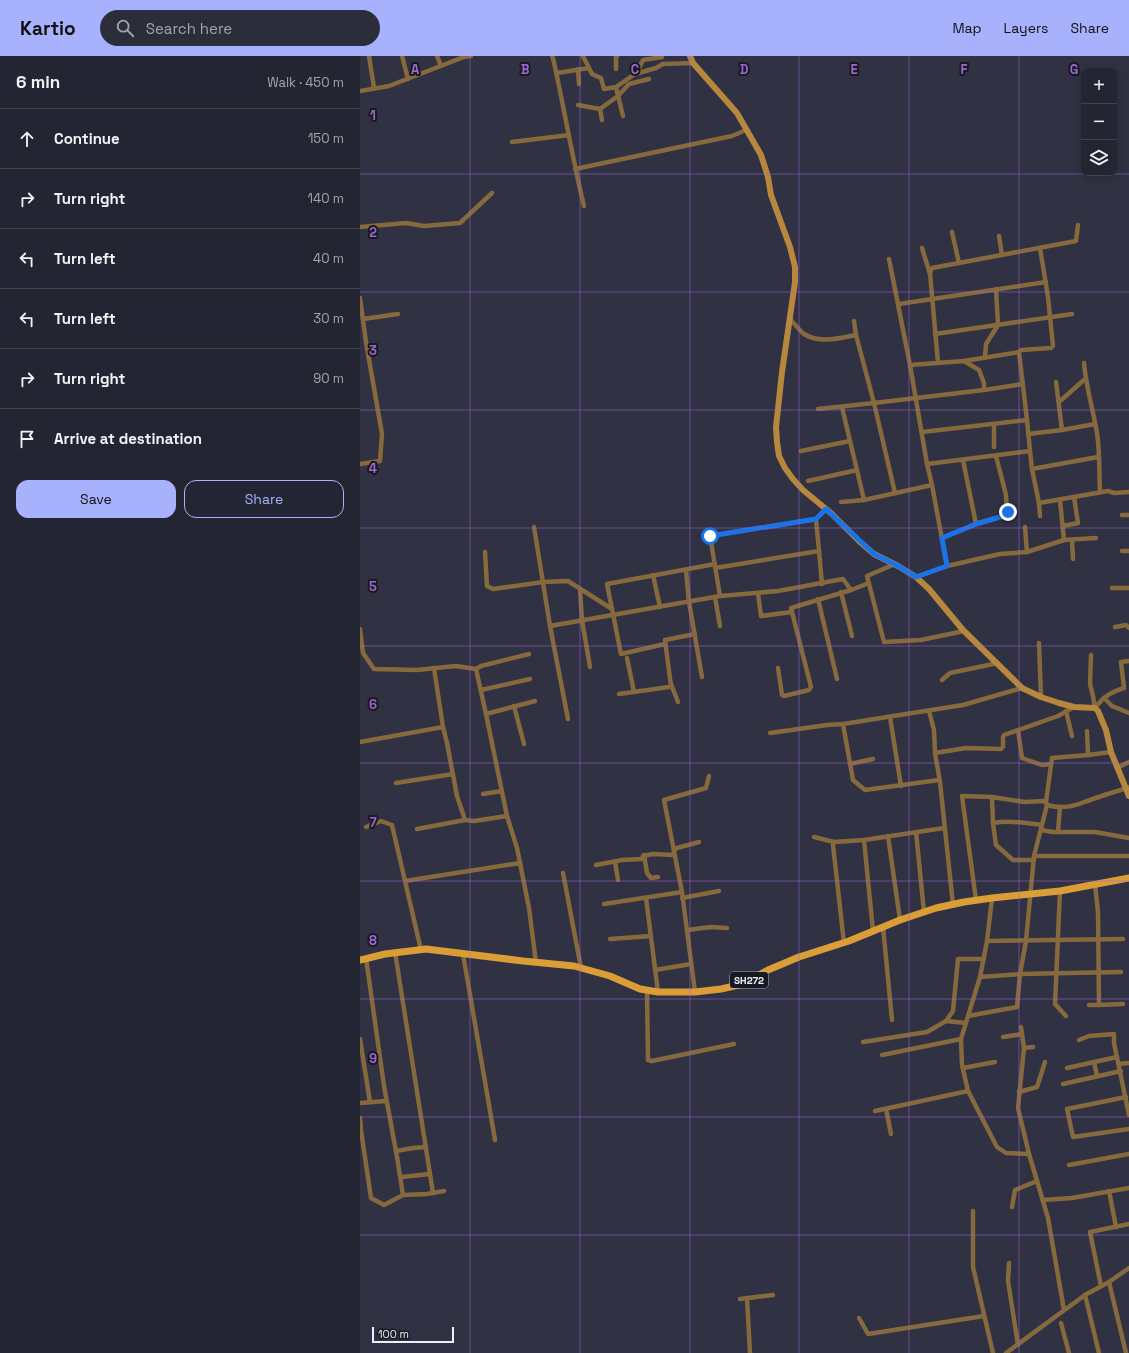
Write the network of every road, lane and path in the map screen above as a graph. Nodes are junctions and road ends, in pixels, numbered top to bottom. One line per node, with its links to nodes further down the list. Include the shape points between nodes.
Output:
1 (369, 56): 22 (street)
2 (402, 56): 18 (street)
3 (437, 56): 12 (street)
4 (467, 56): 12 (street)
5 (552, 56): 16 (street)
6 (583, 56): 13 (street)
7 (617, 56): 15 (street)
8 (690, 56): 10 (street)
9 (662, 57): 11 (street); 17 (street, via 644,60)
10 (693, 63): 11 (street); 29 (street, via 737,113)
11 (663, 64): 17 (street)
12 (441, 66): 18 (street)
13 (589, 68): 14 (street); 21 (street, via 592,74 601,78 604,89)
14 (578, 69): 16 (street); 20 (street)
15 (616, 69)
16 (557, 73): 30 (street)
17 (636, 74): 21 (street)
18 (408, 79): 22 (street)
19 (649, 79): 24 (street, via 629,84)
20 (579, 84)
21 (616, 87): 24 (street)
22 (374, 88): 23 (street)
23 (360, 91)
24 (618, 96): 26 (street); 27 (street)
25 (578, 105): 26 (street)
26 (600, 109): 28 (street)
27 (623, 116)
28 (602, 120)
29 (746, 130): 32 (street, via 732,136); 53 (street, via 761,155 771,195 795,267)
30 (569, 135): 31 (street); 32 (street)
31 (512, 142)
32 (575, 169): 34 (street)
33 (492, 193): 36 (street, via 460,223 424,226 406,223)
34 (584, 206)
35 (1078, 225): 40 (street, via 1076,241)
36 (360, 227)
37 (952, 232): 43 (street)
38 (999, 236): 41 (street)
39 (922, 248): 44 (street)
40 (1040, 248): 41 (street); 45 (street)
41 (1002, 255): 43 (street)
42 (889, 258): 49 (street)
43 (959, 263): 44 (street, via 932,268)
44 (930, 274): 48 (street)
45 (1046, 282): 46 (street); 52 (street)
46 (996, 289): 48 (street); 56 (street)
47 (360, 298): 54 (street)
48 (932, 298): 49 (street); 57 (street)
49 (899, 304): 66 (street)
50 (398, 314): 54 (street)
51 (1072, 314): 52 (street)
52 (1050, 317): 56 (street); 61 (street, via 1052,347)
53 (790, 318): 58 (street, via 804,333 813,338 826,340); 103 (street, via 776,442 779,456 793,479)
54 (363, 319): 60 (street)
55 (854, 321): 58 (street)
56 (998, 325): 57 (street); 62 (street, via 986,344)
57 (935, 334): 64 (street)
58 (856, 335): 73 (street)
59 (360, 342): 60 (street)
60 (366, 342): 89 (street, via 382,434 380,461)
61 (1019, 352): 62 (street); 69 (street)
62 (985, 358): 63 (street)
63 (964, 361): 64 (street); 70 (street, via 979,370)
64 (938, 363): 66 (street)
65 (1084, 363): 67 (street)
66 (910, 365): 71 (street)
67 (1085, 378): 72 (street); 78 (street)
68 (1056, 382): 72 (street)
69 (1023, 384): 70 (street); 76 (street)
70 (984, 390): 71 (street)
71 (916, 398): 73 (street); 80 (street)
72 (1059, 402): 79 (street)
73 (874, 403): 74 (street); 97 (street)
74 (842, 407): 75 (street); 82 (street)
75 (818, 409)
76 (1027, 420): 77 (street); 81 (street)
77 (994, 424): 80 (street); 83 (street)
78 (1095, 424): 79 (street); 87 (street)
79 (1062, 430): 81 (street)
80 (922, 432): 90 (street)
81 (1028, 434): 85 (street)
82 (850, 441): 84 (street); 92 (street)
83 (994, 447)
84 (801, 451)
85 (1030, 452): 86 (street); 91 (street)
86 (996, 456): 88 (street); 108 (street, via 1006,495 1007,515)
87 (1098, 457): 91 (street); 95 (street)
88 (963, 460): 90 (street); 108 (street)
89 (360, 464)
90 (927, 464): 94 (street)
91 (1032, 469): 102 (street)
92 (857, 470): 93 (street); 99 (street)
93 (808, 481)
94 (932, 485): 97 (street); 112 (street)
95 (1100, 492): 96 (street); 98 (street)
96 (1129, 492)
97 (895, 493): 99 (street)
98 (1074, 497): 100 (street); 109 (street, via 1078,523)
99 (864, 500): 101 (street)
100 (1060, 500): 102 (street); 109 (street)
101 (841, 502)
102 (1039, 503): 106 (street)
103 (826, 509): 107 (street); 122 (street, via 874,554)
104 (1122, 515): 105 (street)
105 (1129, 515)
106 (1040, 516)
107 (816, 519): 117 (street); 123 (street, via 710,536)
108 (976, 524): 112 (street)
109 (1062, 526): 114 (street)
110 (534, 527): 128 (street)
111 (1025, 528): 120 (street)
112 (942, 538): 124 (street)
113 (1096, 538): 115 (street)
114 (1064, 540): 115 (street); 120 (street)
115 (1072, 540): 121 (street)
116 (1122, 550): 118 (street)
117 (819, 551): 123 (street); 130 (street)
118 (1129, 551)
119 (485, 552): 128 (street, via 487,586 493,589)
120 (1027, 552): 124 (street, via 1000,554)
121 (1073, 559)
122 (895, 564): 127 (street); 129 (street, via 868,576)
123 (715, 566): 125 (street); 137 (street)
124 (947, 566): 127 (street)
125 (686, 570): 126 (street); 139 (street)
126 (653, 575): 140 (street); 141 (street, via 608,583)
127 (916, 577): 149 (street)
128 (543, 582): 133 (street, via 568,581); 144 (street)
129 (869, 583): 134 (street); 149 (street, via 884,642 921,640)
130 (822, 584): 134 (street, via 843,579); 136 (street)
131 (1112, 588): 132 (street)
132 (1129, 588)
133 (580, 589): 141 (street); 143 (street)
134 (851, 590): 135 (street)
135 (841, 592): 138 (street); 151 (street)
136 (758, 593): 137 (street); 142 (street, via 761,616)
137 (718, 597): 139 (street); 145 (street)
138 (818, 599): 142 (street, via 790,608); 165 (street)
139 (689, 602): 140 (street); 150 (street)
140 (660, 607): 141 (street)
141 (612, 612): 143 (street); 153 (street, via 621,654)
142 (792, 612): 161 (street, via 810,689 784,696)
143 (582, 620): 144 (street); 159 (street)
144 (550, 626): 184 (street)
145 (720, 626)
146 (1115, 626): 147 (street, via 1126,625)
147 (1129, 628)
148 (360, 629): 160 (street, via 363,653 374,669)
149 (964, 631): 158 (street)
150 (695, 634): 153 (street, via 665,640); 163 (street)
151 (852, 636)
152 (1039, 642): 172 (street)
153 (665, 644): 167 (street)
154 (529, 654): 162 (street)
155 (1091, 655): 178 (street, via 1090,684)
156 (627, 658): 170 (street)
157 (1129, 661): 173 (street, via 1121,662 1124,688)
158 (998, 663): 166 (street, via 950,673); 168 (street)
159 (590, 667)
160 (434, 668): 162 (street, via 456,666); 186 (street)
161 (778, 668)
162 (476, 669): 169 (street)
163 (702, 676)
164 (530, 678): 169 (street)
165 (837, 679)
166 (942, 680)
167 (671, 684): 170 (street, via 669,687); 175 (street)
168 (1022, 688): 172 (street); 179 (street, via 963,705)
169 (481, 690): 182 (street)
170 (634, 692): 171 (street)
171 (619, 694)
172 (1041, 697): 177 (street)
173 (1104, 698): 178 (street); 181 (street, via 1112,706)
174 (535, 701): 176 (street)
175 (678, 702)
176 (514, 706): 182 (street); 192 (street)
177 (1074, 707): 178 (street); 180 (street)
178 (1095, 708): 193 (street, via 1106,730)
179 (929, 710): 183 (street); 194 (street, via 934,730)
180 (1066, 711): 187 (street); 190 (street)
181 (1129, 713)
182 (486, 714): 207 (street)
183 (890, 717): 185 (street); 205 (street)
184 (568, 719)
185 (843, 724): 189 (street); 198 (street)
186 (442, 727): 191 (street); 201 (street)
187 (1018, 730): 194 (street, via 1004,735 1001,749 966,748); 199 (street, via 1022,758 1042,765)
188 (1087, 731): 195 (street)
189 (770, 734)
190 (1072, 736)
191 (360, 742)
192 (524, 744)
193 (1111, 752): 195 (street); 200 (street)
194 (935, 753): 203 (street)
195 (1088, 756): 199 (street, via 1052,758)
196 (873, 760): 198 (street)
197 (1129, 762): 200 (street)
198 (850, 764): 205 (street, via 853,780 865,790)
199 (1051, 764): 211 (street)
200 (1117, 768): 206 (street)
201 (453, 774): 204 (street); 214 (street, via 457,796)
202 (709, 776): 228 (street, via 706,788 664,800)
203 (939, 780): 205 (street); 218 (street)
204 (396, 783)
205 (901, 786)
206 (1127, 787): 209 (street); 212 (street, via 1071,807)
207 (502, 791): 208 (street); 213 (street)
208 (483, 794)
209 (1129, 796)
210 (992, 797): 211 (street); 215 (street); 247 (street, via 962,796)
211 (1046, 803): 212 (street); 216 (street)
212 (1060, 807): 221 (street)
213 (507, 816): 214 (street); 233 (street)
214 (466, 820): 219 (street)
215 (993, 823): 216 (street, via 1015,821); 231 (street, via 996,845 1013,860)
216 (1042, 827): 221 (street); 231 (street)
217 (366, 828): 239 (street, via 381,821 392,826)
218 (944, 828): 220 (street); 249 (street)
219 (417, 829)
220 (916, 832): 222 (street); 250 (street)
221 (1058, 832): 224 (street, via 1095,832)
222 (888, 836): 225 (street); 251 (street)
223 (814, 837): 227 (street)
224 (1129, 838)
225 (864, 840): 227 (street); 255 (street)
226 (699, 842): 228 (street, via 678,848)
227 (834, 842): 263 (street)
228 (674, 853): 229 (street); 244 (street)
229 (644, 856): 232 (street, via 642,859); 236 (street, via 646,872 651,878)
230 (1129, 856): 231 (street)
231 (1034, 858): 243 (street)
232 (615, 862): 234 (street); 238 (street)
233 (520, 863): 239 (street); 269 (street)
234 (596, 866)
235 (563, 873): 271 (street)
236 (658, 877)
237 (1129, 878): 240 (main road, SH272)
238 (618, 880)
239 (405, 881): 264 (street)
240 (1095, 884): 241 (main road, SH272); 259 (street)
241 (1060, 890): 243 (main road, SH272); 258 (street)
242 (719, 891): 244 (street)
243 (1031, 894): 246 (main road, SH272); 261 (street)
244 (682, 895): 245 (street); 254 (street)
245 (646, 898): 248 (street); 256 (street)
246 (992, 898): 247 (main road, SH272); 262 (street)
247 (976, 900): 249 (main road, SH272)
248 (604, 904)
249 (952, 905): 250 (main road, SH272)
250 (924, 912): 251 (main road, SH272)
251 (900, 920): 252 (main road, SH272)
252 (883, 927): 255 (main road, SH272); 286 (street)
253 (727, 928): 254 (street)
254 (687, 930): 270 (street)
255 (873, 931): 263 (main road, SH272)
256 (651, 936): 257 (street); 272 (street)
257 (610, 939)
258 (1058, 939): 259 (street); 261 (street); 276 (street)
259 (1098, 939): 260 (street); 273 (street)
260 (1123, 939)
261 (1026, 940): 262 (street); 275 (street)
262 (987, 941): 268 (street)
263 (844, 943): 280 (main road, SH272, via 799,956 743,984)
264 (421, 950): 265 (main road, SH272); 266 (main road, SH272)
265 (395, 952): 267 (main road, SH272); 325 (street)
266 (463, 954): 269 (main road, SH272); 324 (street)
267 (363, 959): 314 (street)
268 (984, 959): 277 (street); 287 (street, via 958,959 952,1011)
269 (536, 963): 271 (main road, SH272)
270 (691, 964): 272 (street); 280 (street)
271 (581, 968): 278 (main road, SH272)
272 (655, 970): 279 (street)
273 (1099, 972): 274 (street); 276 (street); 283 (street)
274 (1121, 972)
275 (1020, 974): 276 (street); 277 (street); 284 (street, via 1017,1007)
276 (1056, 974): 285 (street, via 1055,1004)
277 (980, 977): 284 (street)
278 (647, 990): 279 (main road, SH272); 296 (street, via 648,1060)
279 (658, 992): 280 (main road, SH272)
280 (695, 992)
281 (1123, 1004): 283 (street)
282 (1089, 1005): 283 (street)
283 (1099, 1005)
284 (968, 1016): 288 (street)
285 (1066, 1016)
286 (892, 1020)
287 (946, 1020): 288 (street); 295 (street, via 927,1032)
288 (966, 1023): 293 (street)
289 (1021, 1027): 290 (street)
290 (1022, 1034): 291 (street); 298 (street)
291 (1003, 1037)
292 (360, 1038): 315 (street)
293 (961, 1039): 299 (street); 306 (street)
294 (1079, 1040): 300 (street, via 1089,1036 1114,1034)
295 (863, 1042)
296 (734, 1044)
297 (1033, 1047): 298 (street)
298 (1024, 1048): 312 (street)
299 (882, 1055)
300 (1117, 1057): 303 (street); 305 (street)
301 (995, 1062): 306 (street)
302 (1045, 1062): 312 (street, via 1037,1087)
303 (1094, 1062): 307 (street); 309 (street)
304 (1129, 1063): 305 (street)
305 (1119, 1064): 308 (street)
306 (963, 1068): 311 (street)
307 (1067, 1068)
308 (1120, 1071): 309 (street); 313 (street)
309 (1097, 1076): 310 (street)
310 (1063, 1084)
311 (968, 1091): 318 (street); 327 (street, via 997,1147 1006,1153)
312 (1019, 1092): 327 (street, via 1018,1108)
313 (1126, 1097): 317 (street); 322 (street, via 1067,1109 1073,1137)
314 (386, 1101): 315 (street); 326 (street)
315 (370, 1102): 316 (street)
316 (360, 1103)
317 (1128, 1104): 320 (street)
318 (886, 1109): 319 (street); 323 (street)
319 (875, 1111)
320 (1129, 1115)
321 (360, 1118): 337 (street, via 372,1198 384,1205)
322 (1129, 1129)
323 (891, 1134)
324 (495, 1140)
325 (426, 1147): 326 (street); 330 (street)
326 (396, 1151): 331 (street)
327 (1029, 1154): 332 (street)
328 (1129, 1154): 329 (street)
329 (1069, 1165)
330 (430, 1174): 331 (street); 336 (street)
331 (401, 1177): 337 (street)
332 (1037, 1181): 338 (street); 339 (street, via 1015,1190)
333 (1129, 1188): 335 (street)
334 (444, 1191): 336 (street)
335 (1109, 1192): 338 (street); 342 (street)
336 (433, 1193): 337 (street)
337 (403, 1195)
338 (1043, 1200): 351 (street)
339 (1012, 1207)
340 (973, 1210): 352 (street, via 973,1267)
341 (1129, 1224): 342 (street)
342 (1116, 1227): 346 (street, via 1090,1232)
343 (1009, 1263): 355 (street, via 1008,1281)
344 (1129, 1268): 345 (street)
345 (1109, 1282): 346 (street); 361 (street)
346 (1101, 1286): 348 (street)
347 (773, 1295): 349 (street)
348 (1085, 1295): 351 (street); 360 (street)
349 (747, 1298): 350 (street); 356 (street)
350 (740, 1299)
351 (1064, 1310): 355 (street)
352 (984, 1316): 353 (street, via 868,1334); 357 (street)
353 (859, 1318)
354 (1061, 1323): 359 (street)
355 (1018, 1345): 358 (street)
356 (750, 1353)
357 (993, 1353)
358 (1006, 1353)
359 (1069, 1353)
360 (1099, 1353)
361 (1126, 1353)

